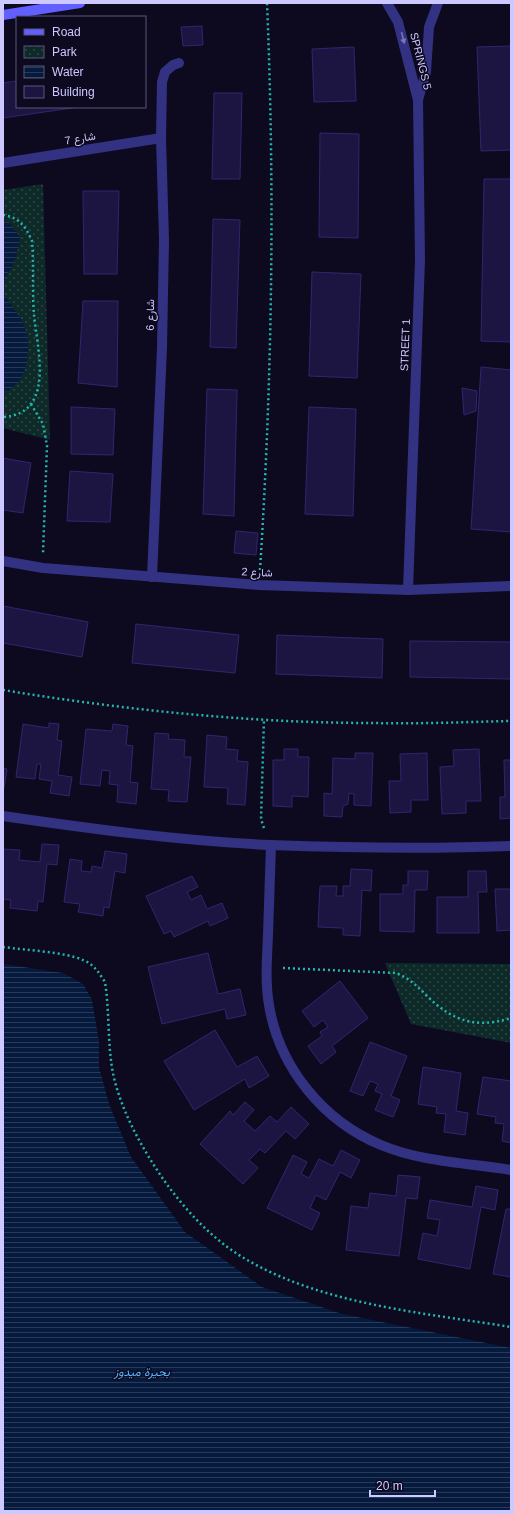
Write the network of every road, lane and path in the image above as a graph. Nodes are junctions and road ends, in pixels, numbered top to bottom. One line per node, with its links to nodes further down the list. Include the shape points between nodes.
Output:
1 (80, 3): 5 (main road)
2 (267, 3): 16 (path, via 273,177 273,279)
3 (387, 3): 7 (street, SPRINGS 5, one-way to 7, via 398,22)
4 (438, 3): 7 (street, SPRINGS 5, via 429,26 426,72)
5 (3, 15)
6 (179, 63): 8 (street, شارع 6, via 169,68 163,76)
7 (418, 100): 18 (street, STREET 1, via 420,260)
8 (161, 138): 9 (street, شارع 7); 15 (street, شارع 6, via 164,248)
9 (3, 163)
10 (3, 215): 11 (path, via 12,216 21,222 32,241 34,315 40,358 38,388)
11 (31, 404): 12 (path, via 17,414); 14 (path, via 43,424 47,446)
12 (3, 417)
13 (3, 561): 14 (street, شارع 2)
14 (43, 568): 15 (street, شارع 2)
15 (152, 577): 16 (street, شارع 2)
16 (259, 584): 18 (street, شارع 2)
17 (511, 586): 18 (street, شارع 2)
18 (408, 590)
19 (3, 690): 20 (path, via 154,710)
20 (264, 719): 21 (path, via 374,723); 23 (path, via 261,819)
21 (511, 721)
22 (3, 816): 23 (street, via 159,836)
23 (271, 845): 24 (street); 26 (street)
24 (511, 846)
25 (3, 947): 29 (path, via 69,956 84,960 96,969 105,982 114,1078 127,1116 145,1152 168,1186 191,1214 218,1240 248,1261 280,1278 315,1290 395,1308)
26 (266, 968): 27 (path, via 396,973 409,979 450,1015 465,1021 480,1024 497,1023); 28 (street, via 269,1005 278,1041 296,1074 325,1109 348,1128 381,1145 417,1156)
27 (511, 1018)
28 (511, 1170)
29 (511, 1327)

